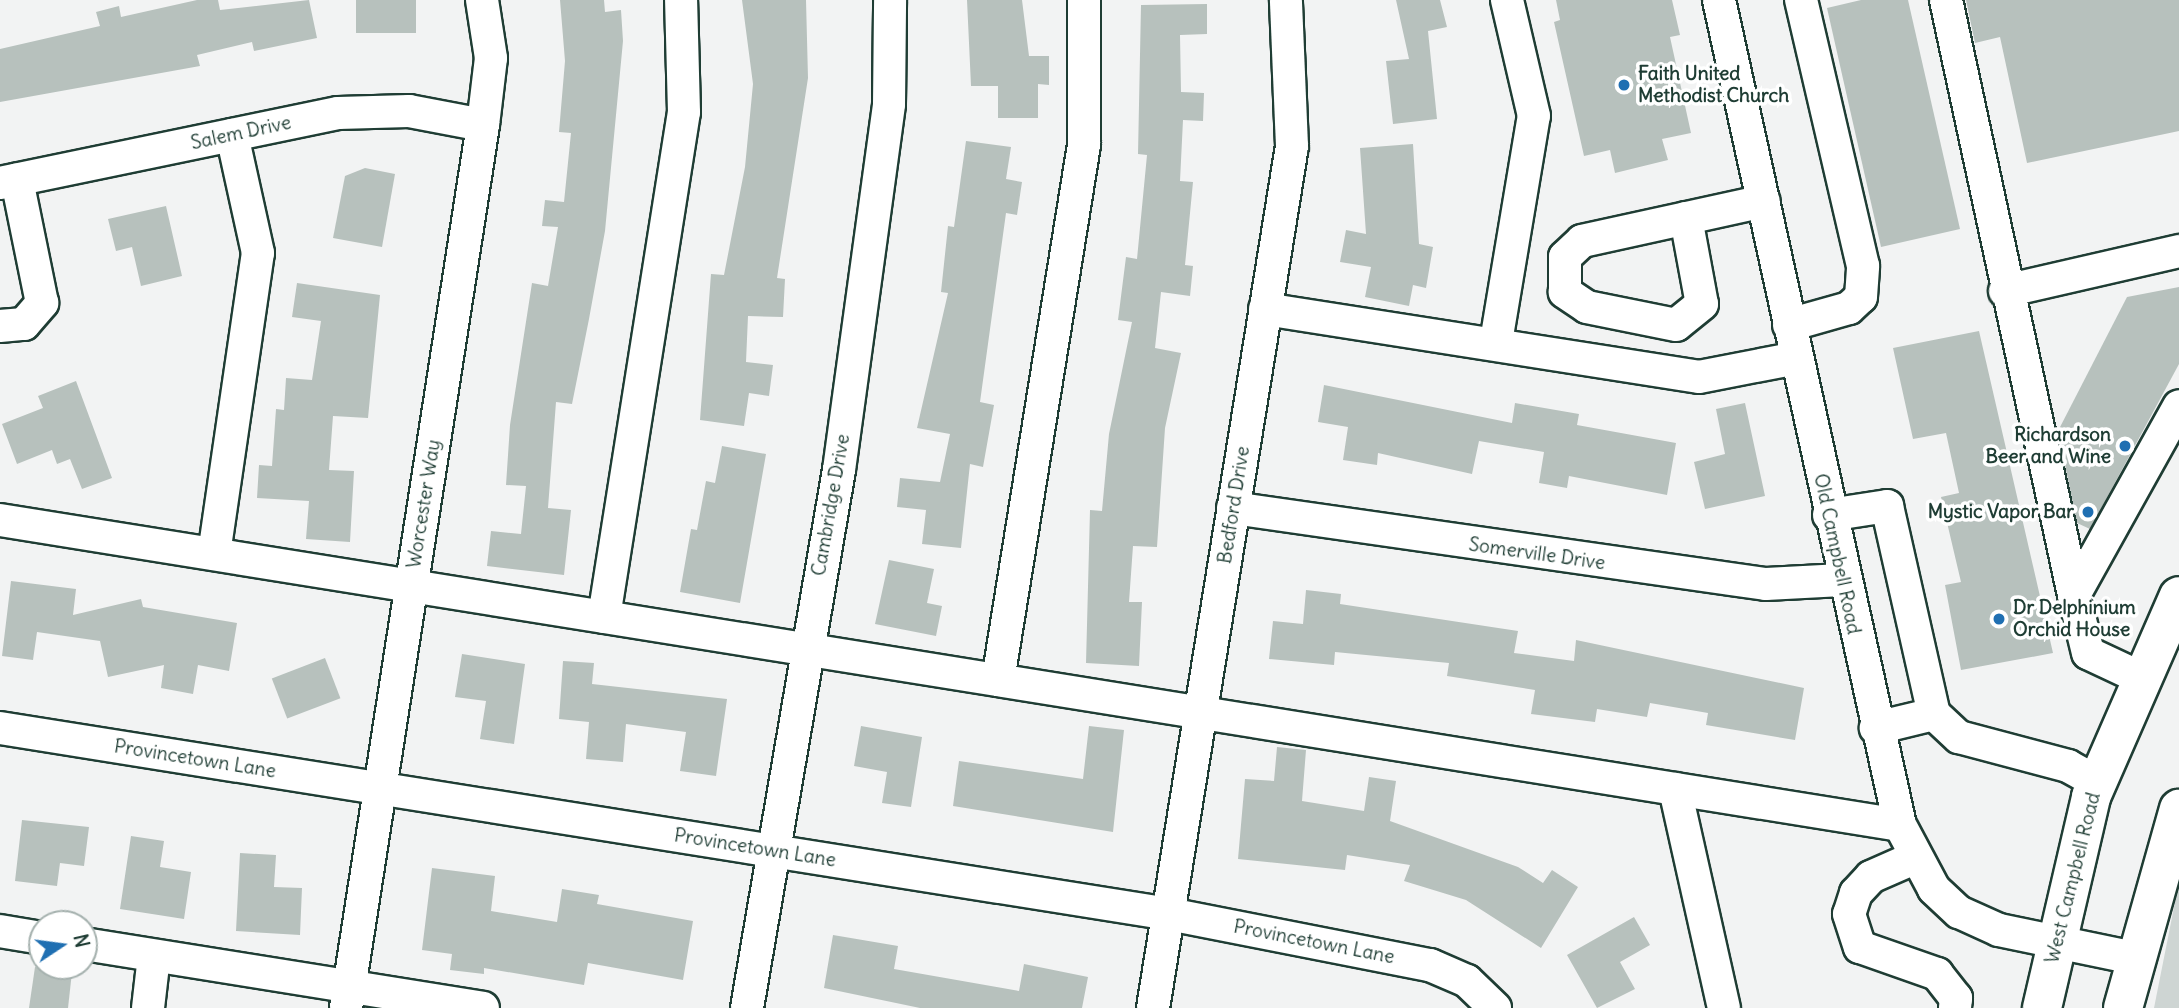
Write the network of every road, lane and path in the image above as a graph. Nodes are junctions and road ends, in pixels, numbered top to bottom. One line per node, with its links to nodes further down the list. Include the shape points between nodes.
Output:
1 (482, 0): 10 (street, Worcester Way, via 491,58)
2 (681, 0): 31 (street, via 684,112)
3 (890, 0): 32 (street, Cambridge Drive, via 889,104 839,470)
4 (1084, 0): 34 (street, via 1084,145)
5 (1286, 0): 17 (street, Bedford Drive, via 1292,146)
6 (1507, 0): 20 (street, via 1534,116)
7 (1719, 0): 13 (street, Old Campbell Road)
8 (1801, 0): 18 (street, via 1862,276 1861,297 1849,308)
9 (1946, 0): 16 (street)
10 (483, 125): 11 (street, Salem Drive, via 371,110); 28 (street, Worcester Way)
11 (232, 135): 12 (street, Salem Drive); 26 (street, via 258,253)
12 (8, 182): 19 (street, via 42,303 24,324)
13 (1764, 201): 14 (street); 18 (street, Old Campbell Road)
14 (1686, 218): 14 (street, via 1582,241 1564,257 1565,292 1587,307 1676,325 1702,304)
15 (2179, 251): 16 (street)
16 (2005, 291): 29 (street)
17 (1265, 309): 20 (street); 23 (street, Bedford Drive)
18 (1789, 325): 21 (street, Old Campbell Road)
19 (0, 326)
20 (1496, 342): 21 (street, via 1699,377)
21 (1797, 358): 24 (street, Old Campbell Road)
22 (2179, 406): 29 (street)
23 (1233, 508): 27 (street, Somerville Drive, via 1766,584); 35 (street, Bedford Drive)
24 (1829, 515): 27 (street, Old Campbell Road); 36 (street, via 1887,506)
25 (0, 520): 26 (street)
26 (214, 554): 28 (street)
27 (1842, 580): 37 (street, Old Campbell Road)
28 (411, 586): 31 (street); 40 (street, Worcester Way)
29 (2074, 595): 33 (street, via 2088,653)
30 (2179, 596): 33 (main road, West Campbell Road)
31 (604, 617): 32 (street)
32 (806, 650): 34 (street); 44 (street, Cambridge Drive)
33 (2139, 677): 39 (main road, West Campbell Road)
34 (998, 680): 35 (street)
35 (1200, 713): 41 (street); 46 (street, Bedford Drive)
36 (1934, 714): 37 (street); 39 (street, via 1959,737 2068,766)
37 (1876, 728): 43 (street, Old Campbell Road)
38 (0, 729): 40 (street, Provincetown Lane)
39 (2097, 782): 49 (main road, West Campbell Road)
40 (379, 788): 44 (street, Provincetown Lane); 53 (street, Worcester Way)
41 (1675, 789): 43 (street); 59 (street)
42 (2179, 809): 52 (main road)
43 (1900, 825): 45 (street, Old Campbell Road)
44 (770, 850): 46 (street, Provincetown Lane); 56 (street, Cambridge Drive)
45 (1914, 858): 49 (street, Old Campbell Road, via 1959,912); 60 (street, via 1871,877 1856,893 1849,914 1860,947 1937,974 1956,998)
46 (1169, 914): 57 (street, Bedford Drive); 58 (street, Provincetown Lane, via 1430,965 1467,981)
47 (0, 931): 48 (street)
48 (28, 935)
49 (2057, 944): 52 (street, Old Campbell Road); 61 (main road, West Campbell Road)
50 (98, 946): 51 (street)
51 (154, 956): 53 (street); 54 (street)
52 (2134, 958): 62 (main road)
53 (347, 997): 55 (street)
54 (148, 1008)
55 (483, 1008)
56 (747, 1008)
57 (1153, 1008)
58 (1495, 1008)
59 (1724, 1008)
60 (1955, 1008)
61 (2042, 1008)
62 (2123, 1008)

